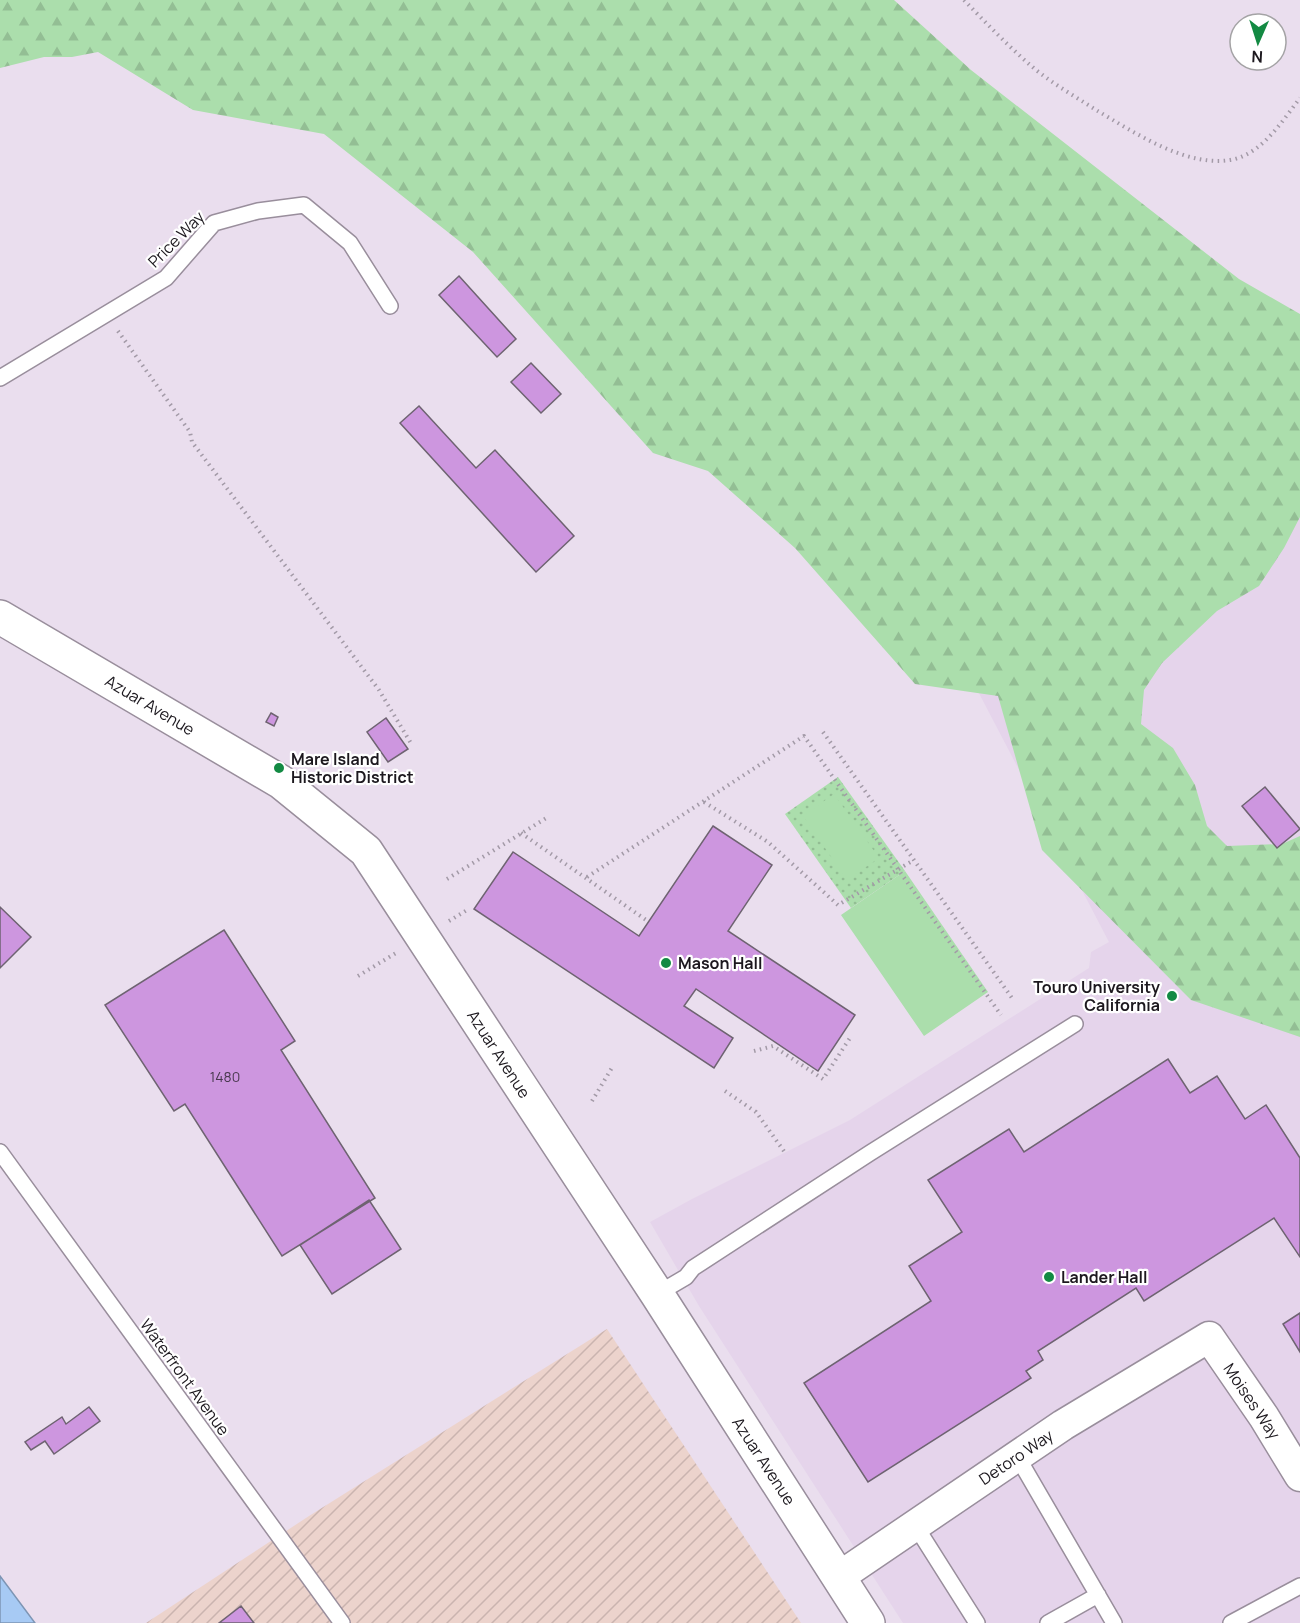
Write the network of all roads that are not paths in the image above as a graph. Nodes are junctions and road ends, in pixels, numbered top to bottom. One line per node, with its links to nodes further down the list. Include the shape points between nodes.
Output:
1 (390, 306): 2 (lane, Price Way, via 350,243 304,206 258,211 214,223 166,278)
2 (0, 378)
3 (0, 616): 6 (street, Azuar Avenue, via 281,782 366,851)
4 (1075, 1024): 6 (lane)
5 (0, 1152): 14 (lane, Waterfront Avenue)
6 (657, 1294): 11 (street, Azuar Avenue)
7 (1198, 1344): 8 (street, Detoro Way); 9 (street, Moises Way, via 1209,1337)
8 (1017, 1456): 10 (street, Detoro Way); 13 (lane)
9 (1300, 1476)
10 (915, 1525): 11 (street, Detoro Way); 16 (lane)
11 (839, 1577): 15 (street, Azuar Avenue)
12 (1300, 1586): 19 (lane)
13 (1098, 1595): 17 (lane); 18 (lane)
14 (342, 1623)
15 (868, 1623)
16 (977, 1623)
17 (1048, 1623)
18 (1114, 1623)
19 (1231, 1623)

